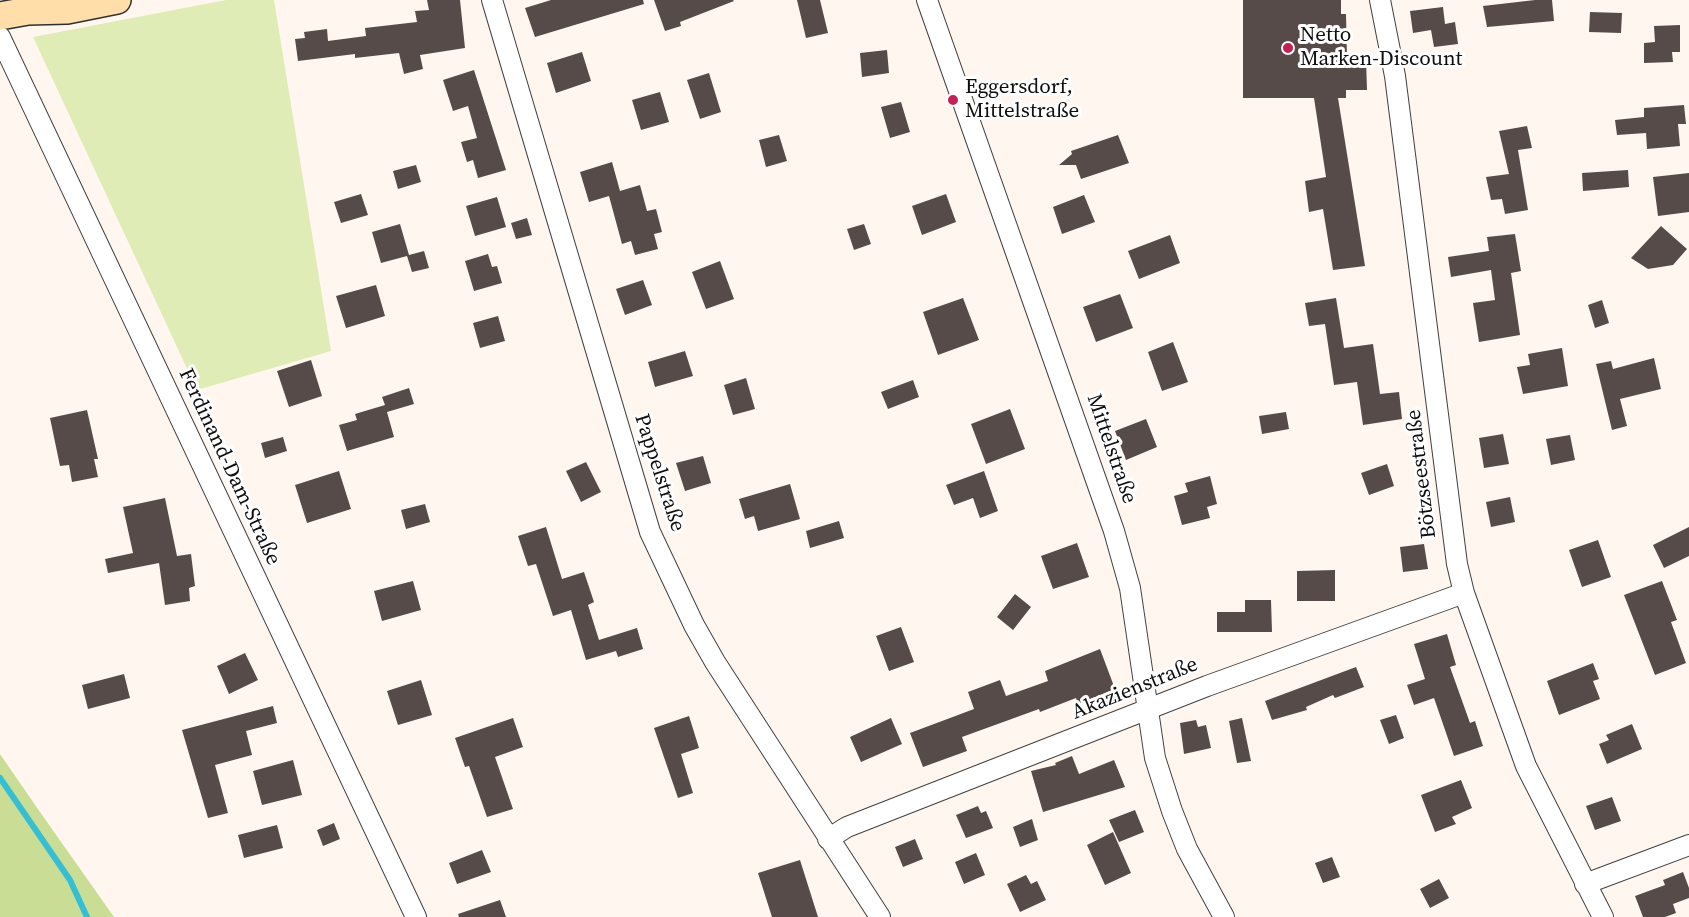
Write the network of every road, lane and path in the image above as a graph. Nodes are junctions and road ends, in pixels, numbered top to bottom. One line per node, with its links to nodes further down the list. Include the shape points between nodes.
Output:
1 (56, 0): 6 (main road)
2 (117, 0): 6 (main road, via 67,10)
3 (492, 0): 11 (street, Pappelstraße, via 651,532 715,662)
4 (927, 0): 10 (street, Mittelstraße, via 1114,531 1130,588)
5 (1380, 0): 9 (street, Bötzseestraße, via 1395,76 1457,564)
6 (28, 11): 7 (main road)
7 (0, 16)
8 (0, 37): 14 (street, Ferdinand-Dam-Straße)
9 (1464, 593): 10 (street, Akazienstraße); 13 (street, Bötzseestraße, via 1526,766)
10 (1148, 710): 11 (street, Akazienstraße, via 847,827); 16 (street, Mittelstraße, via 1155,758 1172,811)
11 (828, 838): 15 (street, Pappelstraße)
12 (1689, 845): 13 (street)
13 (1585, 884): 17 (street, Bötzseestraße)
14 (416, 917)
15 (880, 917)
16 (1224, 917)
17 (1603, 917)

